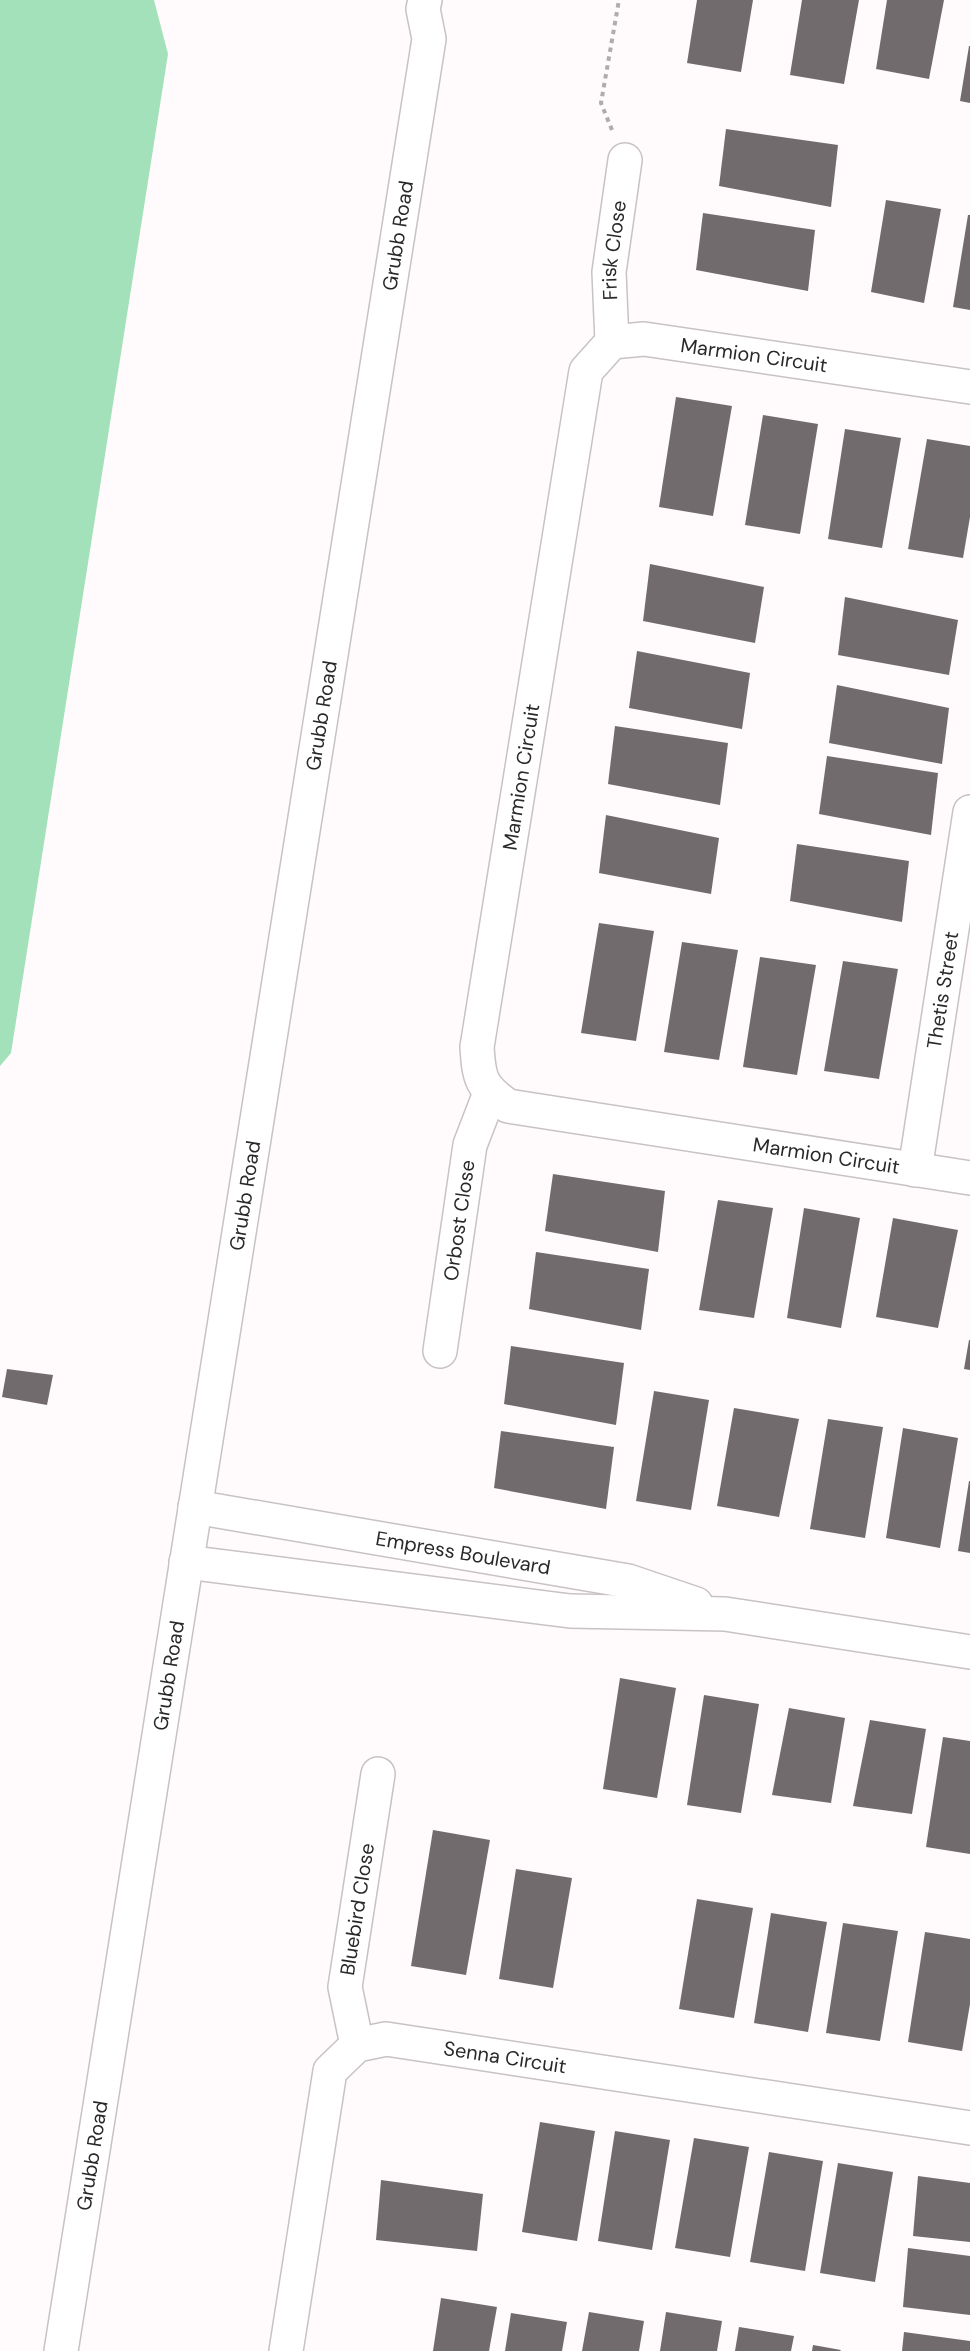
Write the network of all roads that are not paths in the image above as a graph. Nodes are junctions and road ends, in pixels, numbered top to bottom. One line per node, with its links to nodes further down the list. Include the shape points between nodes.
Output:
1 (425, 0): 3 (street, Grubb Road)
2 (448, 0): 3 (street, Grubb Road, via 446,11)
3 (429, 39): 12 (street, Grubb Road)
4 (625, 160): 5 (street, Frisk Close, via 609,272)
5 (612, 342): 6 (street, Marmion Circuit, via 644,339); 8 (street, Marmion Circuit, via 586,371 584,383 477,1047 479,1073)
6 (970, 387)
7 (970, 812): 9 (street, Thetis Street)
8 (489, 1093): 9 (street, Marmion Circuit, via 508,1106); 11 (street, Orbost Close, via 470,1145)
9 (915, 1170): 10 (street, Marmion Circuit)
10 (970, 1178)
11 (440, 1351)
12 (195, 1507): 13 (street, Grubb Road); 14 (street, Empress Boulevard, via 628,1581)
13 (186, 1562): 14 (street, Empress Boulevard, via 570,1611); 19 (street, Grubb Road)
14 (725, 1614): 15 (street, Empress Boulevard)
15 (970, 1652)
16 (378, 1774): 17 (street, Bluebird Close, via 345,1987)
17 (357, 2045): 18 (street, Senna Circuit, via 386,2039); 20 (street, via 330,2071)
18 (970, 2128)
19 (61, 2351)
20 (286, 2351)

